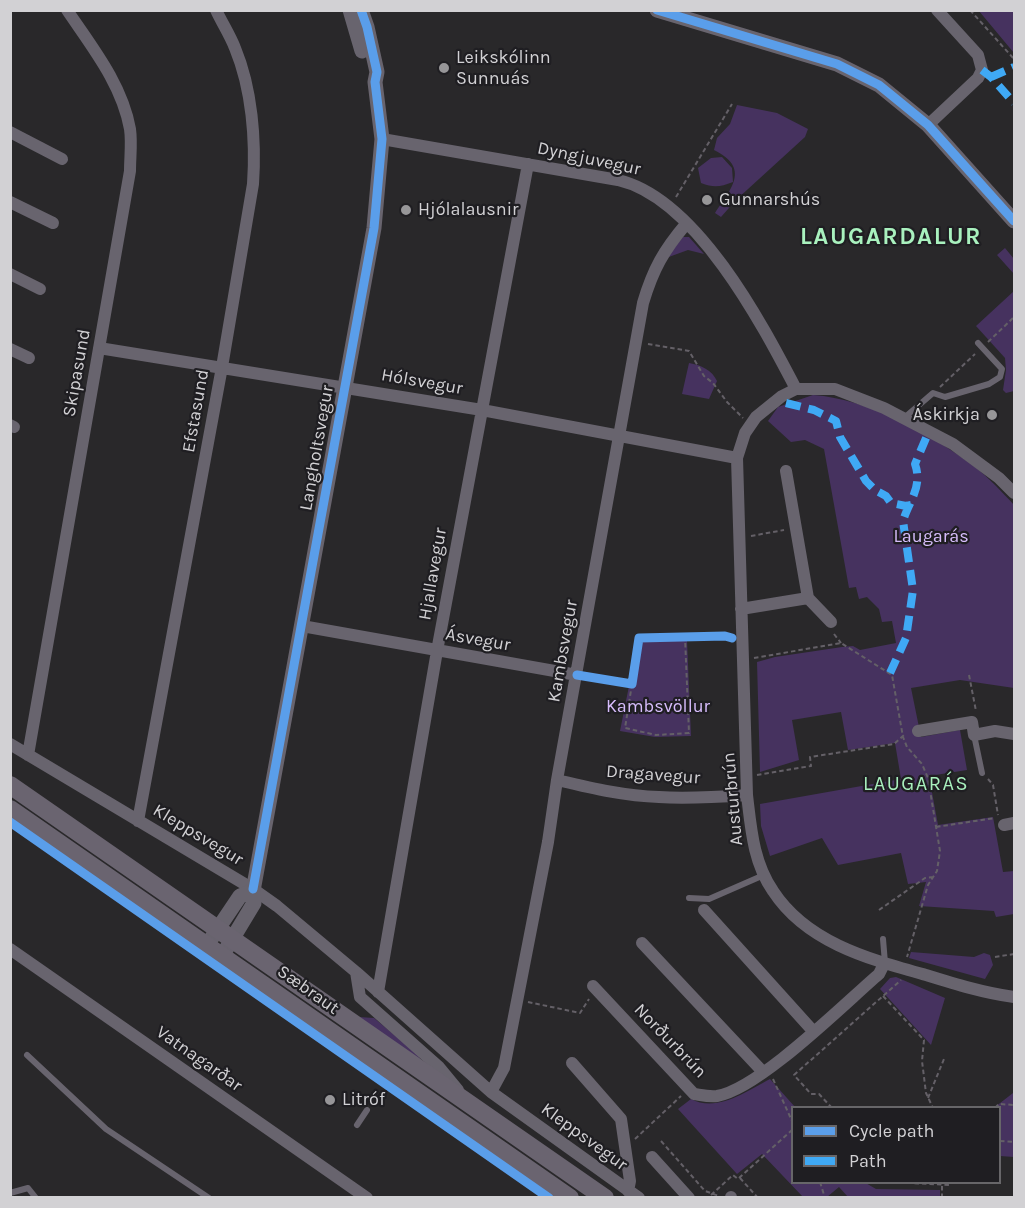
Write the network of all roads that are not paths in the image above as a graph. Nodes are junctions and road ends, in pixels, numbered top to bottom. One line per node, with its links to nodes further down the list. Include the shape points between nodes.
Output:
1 (67, 10): 20 (street, Skipasund, via 108,73 130,130 130,171)
2 (216, 10): 23 (street, Efstasund, via 243,72 255,162)
3 (350, 10): 7 (street, Langholtsvegur)
4 (361, 10): 7 (street, Langholtsvegur)
5 (657, 10): 8 (street, via 837,64 879,85)
6 (937, 10): 8 (street, via 978,55 982,70)
7 (362, 28): 10 (street, Langholtsvegur, via 370,61 369,75 375,82)
8 (928, 125): 14 (street)
9 (10, 132): 11 (street)
10 (382, 139): 12 (street, Dyngjuvegur); 24 (street, Langholtsvegur, via 374,228)
11 (62, 159)
12 (528, 164): 16 (street, Dyngjuvegur, via 633,183 670,207); 26 (street, Hjallavegur)
13 (10, 202): 15 (street)
14 (1014, 221)
15 (53, 223)
16 (686, 224): 25 (street, Dyngjuvegur, via 716,257 756,313); 28 (street, Kambsvegur, via 668,245 650,278)
17 (10, 274): 18 (street)
18 (40, 289)
19 (978, 343): 27 (lane, via 1002,369 1000,377 945,397 933,393)
20 (99, 348): 23 (street, Hólsvegur); 42 (street, Skipasund)
21 (10, 349): 22 (street)
22 (29, 358)
23 (222, 367): 24 (street, Hólsvegur); 48 (street, Efstasund)
24 (344, 387): 26 (street, Hólsvegur); 35 (street, Langholtsvegur)
25 (796, 389): 27 (street, via 835,389); 29 (street, Austurbrún, via 756,417 745,433)
26 (482, 410): 28 (street, Hólsvegur); 36 (street, Hjallavegur)
27 (904, 418): 31 (street, via 960,448)
28 (620, 437): 29 (street, Hólsvegur); 37 (street, Kambsvegur)
29 (737, 458): 33 (street, Austurbrún)
30 (786, 471): 32 (street)
31 (1014, 493)
32 (808, 598): 33 (street); 34 (street)
33 (741, 609): 46 (street, Austurbrún)
34 (831, 622)
35 (302, 626): 36 (street, Ásvegur); 50 (street, Langholtsvegur)
36 (437, 651): 37 (street, Ásvegur); 62 (street, Hjallavegur)
37 (577, 675): 44 (street, Kambsvegur)
38 (918, 731): 40 (street, via 972,722)
39 (1014, 734): 40 (street, via 995,731)
40 (974, 735): 43 (lane)
41 (10, 744): 42 (street, Kleppsvegur)
42 (28, 755): 48 (street, Kleppsvegur)
43 (982, 773)
44 (557, 780): 46 (street, Dragavegur, via 658,798); 68 (street, Kambsvegur, via 504,1068)
45 (10, 785): 53 (main road, Sæbraut)
46 (747, 795): 49 (street, Austurbrún, via 752,842)
47 (10, 809): 56 (main road, Sæbraut)
48 (138, 821): 50 (street, Kleppsvegur)
49 (765, 875): 51 (lane, via 709,899); 59 (street, Austurbrún, via 772,891 802,924 828,941)
50 (253, 890): 53 (street, via 240,896); 60 (street, Kleppsvegur)
51 (689, 898)
52 (704, 910): 64 (street)
53 (226, 933): 56 (street); 58 (street); 69 (main road, Sæbraut)
54 (883, 939): 59 (lane)
55 (642, 942): 67 (street)
56 (207, 945): 58 (main road, Sæbraut)
57 (10, 949): 77 (street, Vatnagarðar)
58 (222, 956): 78 (main road, Sæbraut)
59 (884, 964): 63 (street, Austurbrún); 64 (street, Norðurbrún, via 879,974)
60 (356, 972): 62 (street, Kleppsvegur); 69 (street, via 360,998 439,1067)
61 (593, 986): 67 (street, Norðurbrún, via 694,1094 718,1096)
62 (378, 992): 68 (street, Kleppsvegur)
63 (1014, 997)
64 (813, 1031): 67 (street, Norðurbrún)
65 (27, 1055): 76 (lane, via 106,1129)
66 (572, 1063): 74 (street, Kleppsvegur, via 621,1119)
67 (765, 1070)
68 (491, 1092): 74 (street, Kleppsvegur)
69 (469, 1103): 79 (main road, Sæbraut)
70 (367, 1110): 71 (lane)
71 (357, 1125)
72 (652, 1157): 80 (street, Kleppsvegur)
73 (10, 1193): 75 (lane, via 28,1188)
74 (633, 1194)
75 (36, 1197)
76 (209, 1197)
77 (368, 1197)
78 (570, 1197)
79 (605, 1197)
80 (689, 1197)

